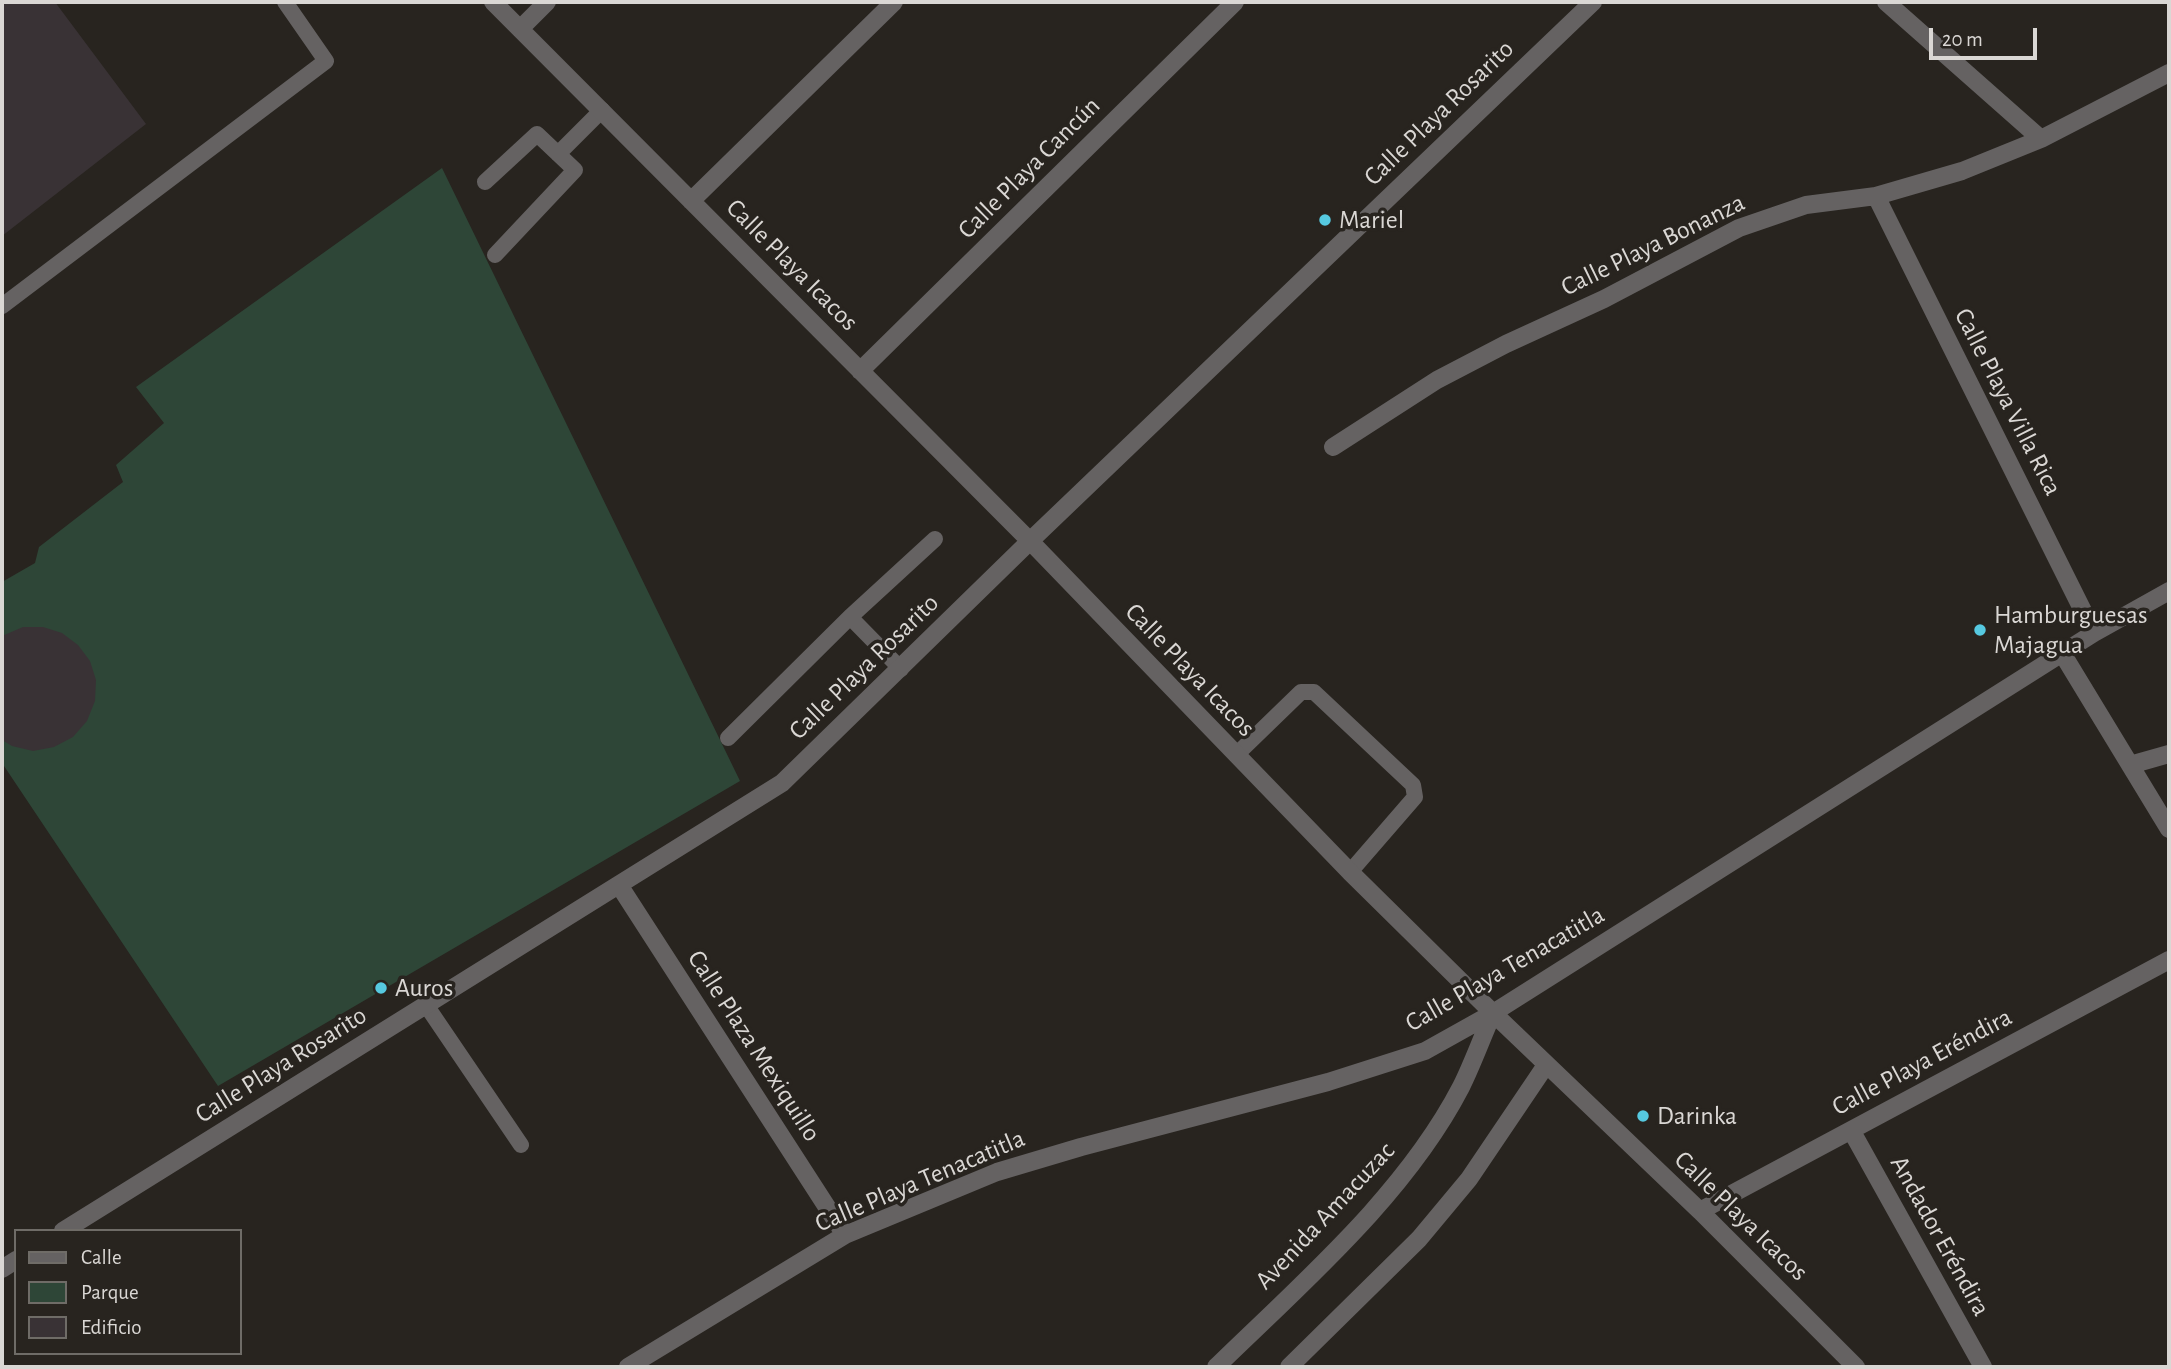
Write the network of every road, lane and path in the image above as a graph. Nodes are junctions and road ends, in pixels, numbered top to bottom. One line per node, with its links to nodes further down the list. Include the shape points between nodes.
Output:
1 (285, 2): 17 (lane, via 326,61)
2 (493, 2): 8 (street, Calle Playa Icacos)
3 (547, 2): 8 (street)
4 (894, 2): 15 (street)
5 (1235, 2): 18 (street, Calle Playa Cancún)
6 (1593, 2): 21 (street, Calle Playa Rosarito)
7 (1886, 2): 11 (street)
8 (520, 29): 10 (street, Calle Playa Icacos)
9 (2169, 73): 11 (street, Calle Playa Bonanza)
10 (602, 110): 12 (lane); 15 (street, Calle Playa Icacos)
11 (2041, 139): 14 (street, Calle Playa Bonanza, via 1962,171)
12 (558, 154): 13 (lane, via 537,134); 16 (lane, via 575,170)
13 (485, 182)
14 (1876, 196): 19 (street, Calle Playa Bonanza, via 1806,205 1739,228 1437,380); 24 (street, Calle Playa Villa Rica)
15 (691, 201): 18 (street, Calle Playa Icacos)
16 (495, 255)
17 (2, 306)
18 (860, 371): 21 (street, Calle Playa Icacos)
19 (1333, 447)
20 (935, 540): 23 (lane)
21 (1030, 541): 26 (street, Calle Playa Rosarito); 29 (street, Calle Playa Icacos)
22 (2169, 591): 24 (street, Calle Playa Tenacatitla)
23 (850, 617): 26 (lane); 27 (lane)
24 (2094, 632): 25 (street, Calle Playa Tenacatitla)
25 (2062, 653): 30 (street); 36 (street, Calle Playa Tenacatitla)
26 (901, 668): 33 (street, Calle Playa Rosarito, via 782,783)
27 (727, 738)
28 (2169, 754): 30 (street)
29 (1236, 755): 32 (street, Calle Playa Icacos); 32 (lane, via 1301,692 1314,692 1413,785 1415,797)
30 (2130, 765): 31 (street)
31 (2169, 829)
32 (1350, 872): 36 (street, Calle Playa Icacos)
33 (619, 885): 35 (street, Calle Playa Rosarito); 42 (street, Calle Plaza Mexiquillo)
34 (2169, 960): 38 (street, Calle Playa Eréndira)
35 (426, 1005): 39 (lane); 41 (street, Calle Playa Rosarito)
36 (1493, 1013): 37 (street, Calle Playa Icacos); 42 (street, Calle Playa Tenacatitla, via 1424,1051 1328,1082 997,1172); 44 (street, Avenida Amacuzac, via 1461,1087 1421,1150 1377,1205)
37 (1546, 1065): 40 (street, Calle Playa Icacos); 45 (street, via 1469,1179 1419,1239)
38 (1851, 1130): 40 (street, Calle Playa Eréndira); 47 (street, Andador Eréndira)
39 (521, 1145)
40 (1700, 1211): 46 (street, Calle Playa Icacos)
41 (66, 1229)
42 (845, 1235): 43 (street, Calle Playa Tenacatitla)
43 (628, 1367)
44 (1216, 1367)
45 (1289, 1367)
46 (1856, 1367)
47 (1983, 1367)

